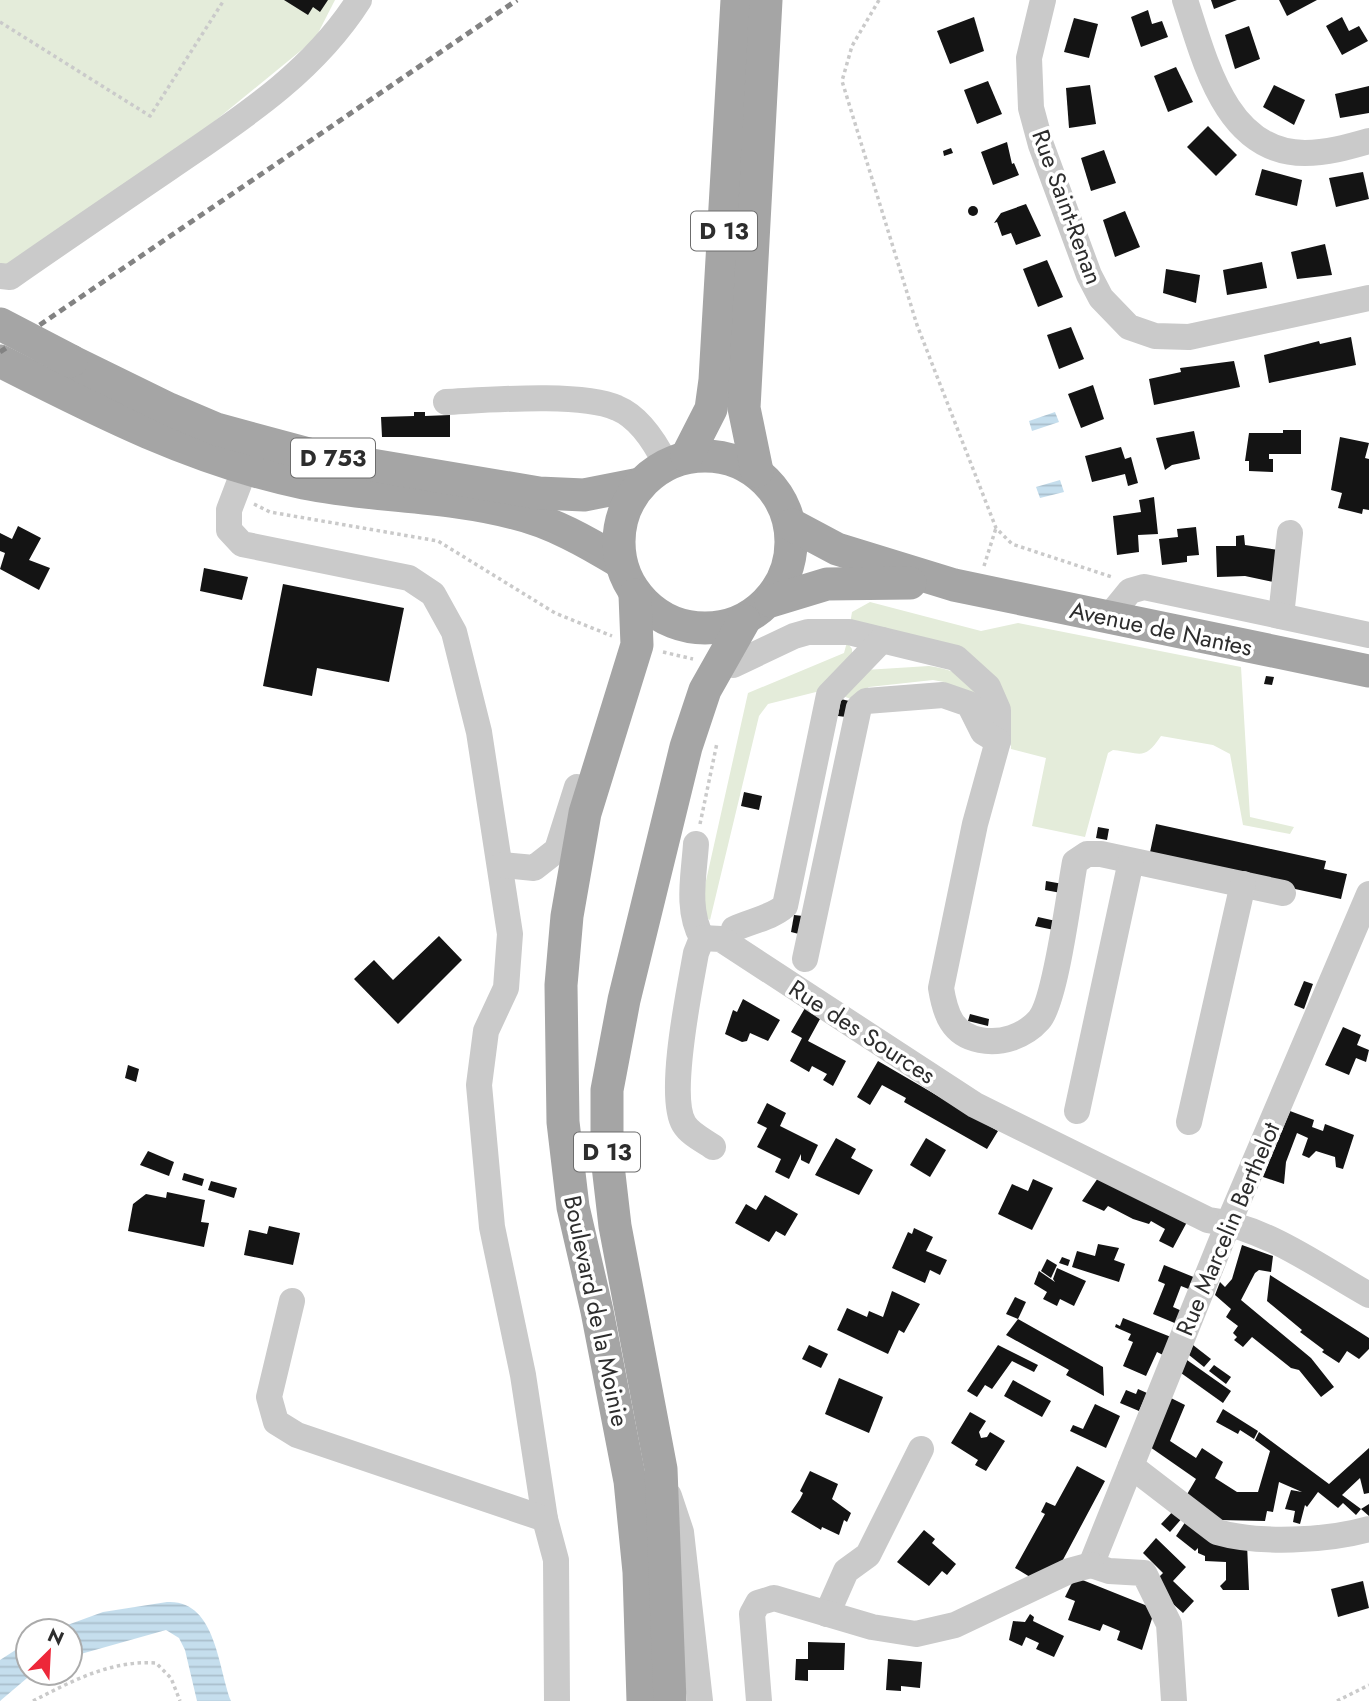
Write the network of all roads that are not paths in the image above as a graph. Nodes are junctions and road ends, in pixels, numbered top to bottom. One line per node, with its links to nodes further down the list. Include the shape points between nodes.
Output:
1 (359, 0): 7 (street, via 337,34 300,71 227,128 10,276)
2 (737, 0): 13 (main road, D 13, via 715,380 710,410)
3 (766, 0): 14 (main road, D 13, via 744,408)
4 (1042, 0): 8 (street, Rue Saint-Renan, via 1028,58 1034,120 1089,275 1101,298 1129,327 1155,336 1189,337)
5 (1185, 0): 6 (street, via 1221,99 1233,120 1249,133 1282,150 1302,153)
6 (1369, 141)
7 (0, 276)
8 (1369, 298)
9 (0, 324): 11 (main road, D 753, bridge)
10 (0, 361): 11 (main road, D 753)
11 (62, 375): 15 (main road, D 753); 16 (main road, D 753, via 216,429 312,455 539,493 584,495)
12 (446, 402): 13 (street, via 516,398 604,403 630,416 659,450)
13 (677, 460): 14 (main road, via 724,456); 16 (main road)
14 (757, 471): 17 (main road, via 773,488)
15 (240, 479): 19 (main road, D 753, via 306,483 515,513 576,536); 34 (street, via 229,510 229,530 242,544 409,578 433,594 454,632)
16 (640, 484): 19 (main road, via 626,511)
17 (792, 525): 20 (main road, Avenue de Nantes, via 837,549); 22 (main road, via 792,548)
18 (1290, 533): 23 (street)
19 (620, 562): 21 (main road)
20 (965, 588): 22 (main road, Avenue de Nantes, via 881,581 827,584); 24 (main road, Avenue de Nantes)
21 (635, 594): 25 (main road, via 657,615 685,627 715,629); 30 (main road, Boulevard de la Moinie / D 13, via 637,645)
22 (771, 601): 25 (main road)
23 (1280, 616): 24 (street, via 1144,587 1129,591); 26 (street)
24 (1108, 618): 29 (main road, Avenue de Nantes)
25 (744, 621): 28 (main road, Boulevard de la Moinie / D 13)
26 (1369, 635)
27 (882, 640): 28 (street, via 849,632 808,632 733,665); 31 (street, via 956,658 972,670 988,687 998,710); 38 (street, via 829,695 785,906 776,914)
28 (721, 657): 49 (main road, Boulevard de la Moinie / D 13, via 686,747 624,1000 607,1090 607,1157 615,1226)
29 (1369, 671)
30 (613, 719): 34 (street, via 589,751 557,850 534,868); 55 (main road, Boulevard de la Moinie / D 13, via 584,813 567,916 561,985 563,1122 573,1207 630,1481 639,1572)
31 (998, 741): 33 (street, via 975,824 941,988 946,1013 956,1029 979,1040 1002,1042 1039,1020 1050,994 1076,862 1087,854); 40 (street, via 983,732 969,704 943,695 866,701 859,708)
32 (696, 844): 39 (street, via 692,904)
33 (1131, 861): 35 (street); 41 (street)
34 (502, 865): 50 (street, via 510,934 506,988 486,1031 479,1084 492,1227 523,1375)
35 (1243, 884): 36 (street); 42 (street)
36 (1283, 893)
37 (1369, 894): 44 (street, Rue Marcelin Berthelot)
38 (734, 929)
39 (702, 938): 43 (street, via 681,1050 679,1098 683,1123); 44 (street, Rue des Sources, via 721,939 975,1105 1208,1220)
40 (805, 959)
41 (1077, 1111)
42 (1189, 1122)
43 (713, 1147)
44 (1229, 1222): 45 (street, Rue des Sources, via 1274,1241); 48 (street, Rue Marcelin Berthelot)
45 (1369, 1295)
46 (292, 1301): 50 (street, via 269,1397 276,1422 297,1435)
47 (921, 1449): 53 (street, via 868,1555 846,1571)
48 (1131, 1466): 51 (street, via 1217,1532 1324,1539); 52 (street, Rue Marcelin Berthelot)
49 (661, 1469): 56 (main road, Boulevard de la Moinie / D 13); 57 (street, via 681,1532)
50 (545, 1519): 54 (street, via 556,1560)
51 (1369, 1529)
52 (1091, 1565): 53 (street, via 955,1625 916,1634 872,1628); 59 (street, via 1109,1572 1144,1573 1169,1624)
53 (827, 1614): 58 (street, via 774,1598 758,1603 752,1614)
54 (557, 1701)
55 (643, 1701)
56 (670, 1701)
57 (700, 1701)
58 (759, 1701)
59 (1174, 1701)

